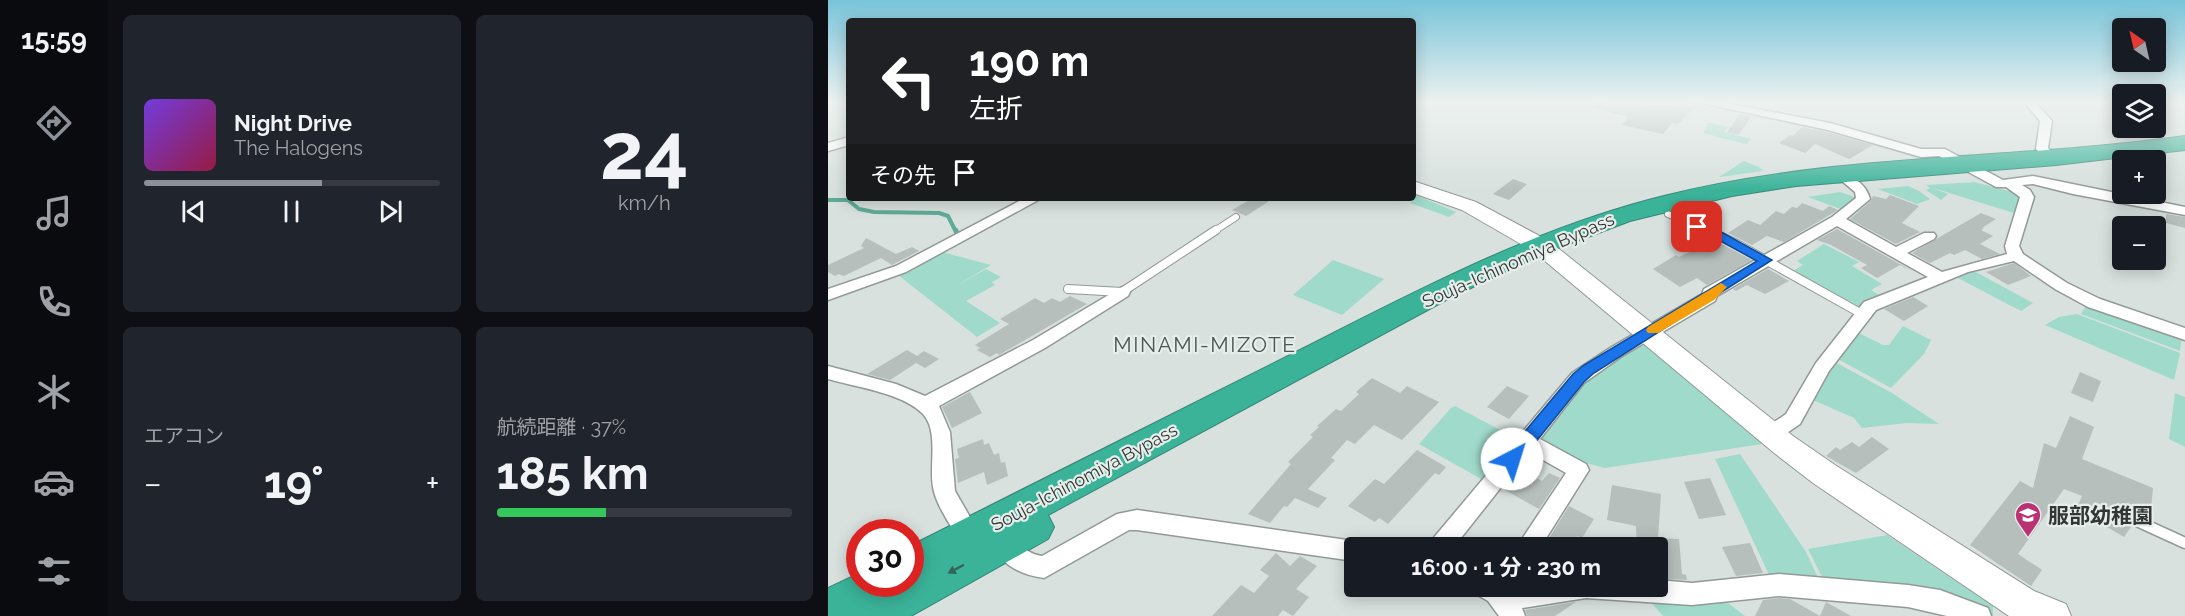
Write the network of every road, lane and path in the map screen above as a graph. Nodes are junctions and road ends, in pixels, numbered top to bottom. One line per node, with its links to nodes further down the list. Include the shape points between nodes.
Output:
1 (1847, 132): 10 (street, via 1921,153 1941,152)
2 (2044, 132): 8 (street, via 2042,149)
3 (2184, 132): 8 (highway, Souja-Ichinomiya Bypass, via 2117,152)
4 (846, 142): 5 (street)
5 (828, 147)
6 (2185, 153): 7 (highway)
7 (2166, 155)
8 (2050, 157): 10 (highway, Souja-Ichinomiya Bypass)
9 (2112, 161): 10 (highway, Souja-Ichinomiya Bypass)
10 (1968, 167): 11 (highway, Souja-Ichinomiya Bypass); 12 (street, via 2001,184); 20 (highway, Souja-Ichinomiya Bypass, via 1839,172 1725,189 1615,216)
11 (1849, 181): 16 (highway, Souja-Ichinomiya Bypass, via 1754,194); 18 (street, via 1861,191 1863,199)
12 (2010, 184): 15 (street, via 2033,180); 22 (street, via 2027,197 2012,246)
13 (1416, 188): 20 (street, via 1469,206)
14 (1029, 201): 27 (street, via 901,269)
15 (2185, 211)
16 (1668, 214): 20 (highway, Souja-Ichinomiya Bypass); 23 (lane)
17 (1236, 217): 26 (lane)
18 (1837, 219): 21 (street); 23 (street)
19 (1929, 236): 21 (street)
20 (1547, 250): 29 (street); 38 (highway, Souja-Ichinomiya Bypass, via 1401,311); 39 (highway, Souja-Ichinomiya Bypass)
21 (1896, 253): 24 (street)
22 (2016, 255): 24 (street); 30 (street, via 2094,303)
23 (1766, 260): 28 (lane); 29 (street)
24 (1941, 278): 28 (street, via 1881,300)
25 (1068, 289): 26 (lane)
26 (1122, 292): 32 (street, via 1039,344)
27 (828, 295)
28 (1862, 314): 33 (street, via 1822,367 1793,419)
29 (1648, 333): 33 (street); 34 (street, via 1578,378)
30 (2185, 334)
31 (828, 372): 32 (street)
32 (925, 405): 38 (street, via 939,428 944,490)
33 (1771, 434): 46 (street, via 1824,474)
34 (1526, 441): 36 (street); 37 (street, via 1579,470)
35 (2126, 516): 40 (lane)
36 (1448, 537)
37 (1534, 537)
38 (969, 538): 39 (street); 42 (highway, Souja-Ichinomiya Bypass)
39 (1004, 543): 41 (street, via 1026,565 1044,567 1125,521 1137,520); 47 (highway, Souja-Ichinomiya Bypass, one-way to 47)
40 (2185, 543)
41 (1344, 550)
42 (924, 561)
43 (1668, 592): 48 (street, via 1692,594 1779,585 1908,596)
44 (855, 597): 45 (highway)
45 (828, 611)
46 (2039, 614)
47 (868, 616)
48 (1979, 616)

